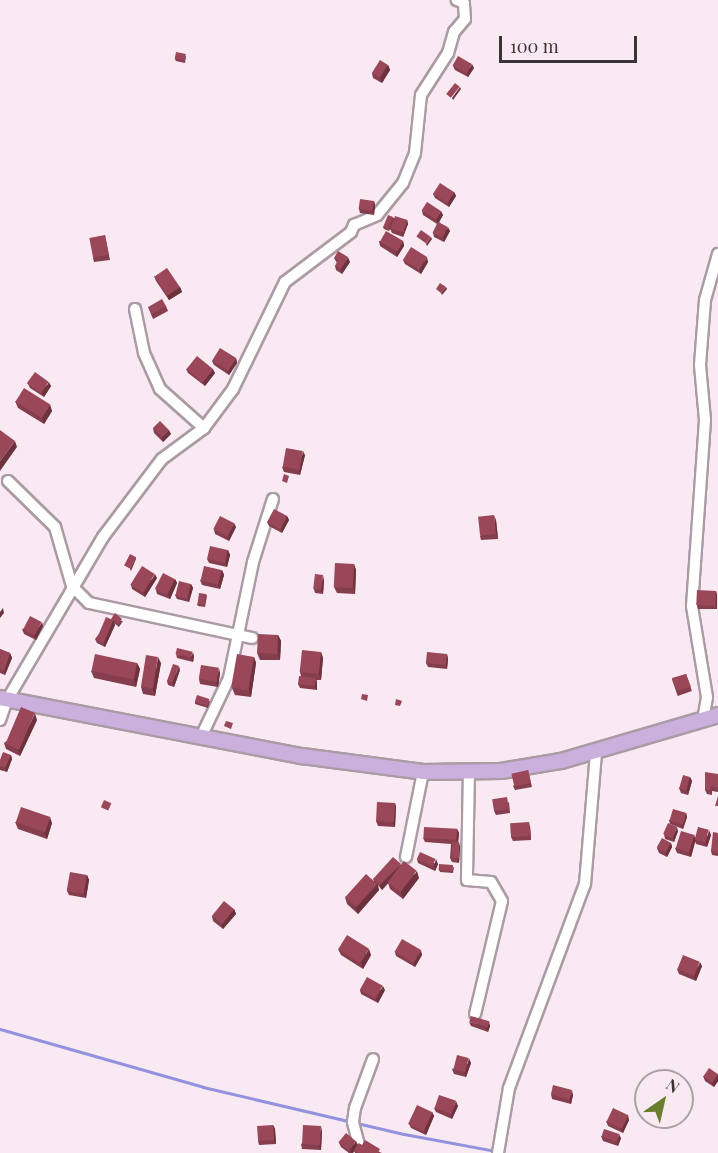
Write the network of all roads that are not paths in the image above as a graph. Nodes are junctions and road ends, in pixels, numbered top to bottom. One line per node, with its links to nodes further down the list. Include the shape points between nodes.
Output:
1 (457, 0): 4 (street, via 464,3 465,19 454,32 448,53 421,95 415,153 403,183 377,215 354,225 351,232 285,282 233,389)
2 (718, 254): 13 (street, via 705,300 701,354 705,420 692,606 707,697)
3 (135, 309): 4 (street, via 144,353 160,389)
4 (204, 428): 7 (street, via 162,459)
5 (8, 481): 7 (street, via 55,527)
6 (273, 499): 8 (street, via 253,561)
7 (72, 585): 8 (street, via 89,603); 10 (street)
8 (240, 635): 9 (street); 14 (street, via 229,678)
9 (252, 638)
10 (3, 699): 12 (street); 14 (main road)
11 (718, 716): 13 (main road)
12 (0, 720)
13 (703, 720): 15 (main road)
14 (201, 737): 17 (main road, via 302,756)
15 (596, 754): 16 (main road, via 501,771); 22 (street, via 585,884 509,1088)
16 (470, 771): 17 (main road); 19 (street, via 467,880 491,882 502,902)
17 (423, 772): 18 (street)
18 (406, 857)
19 (475, 1014)
20 (373, 1059): 21 (street, via 355,1108 353,1122 359,1145)
21 (355, 1153)
22 (498, 1153)

